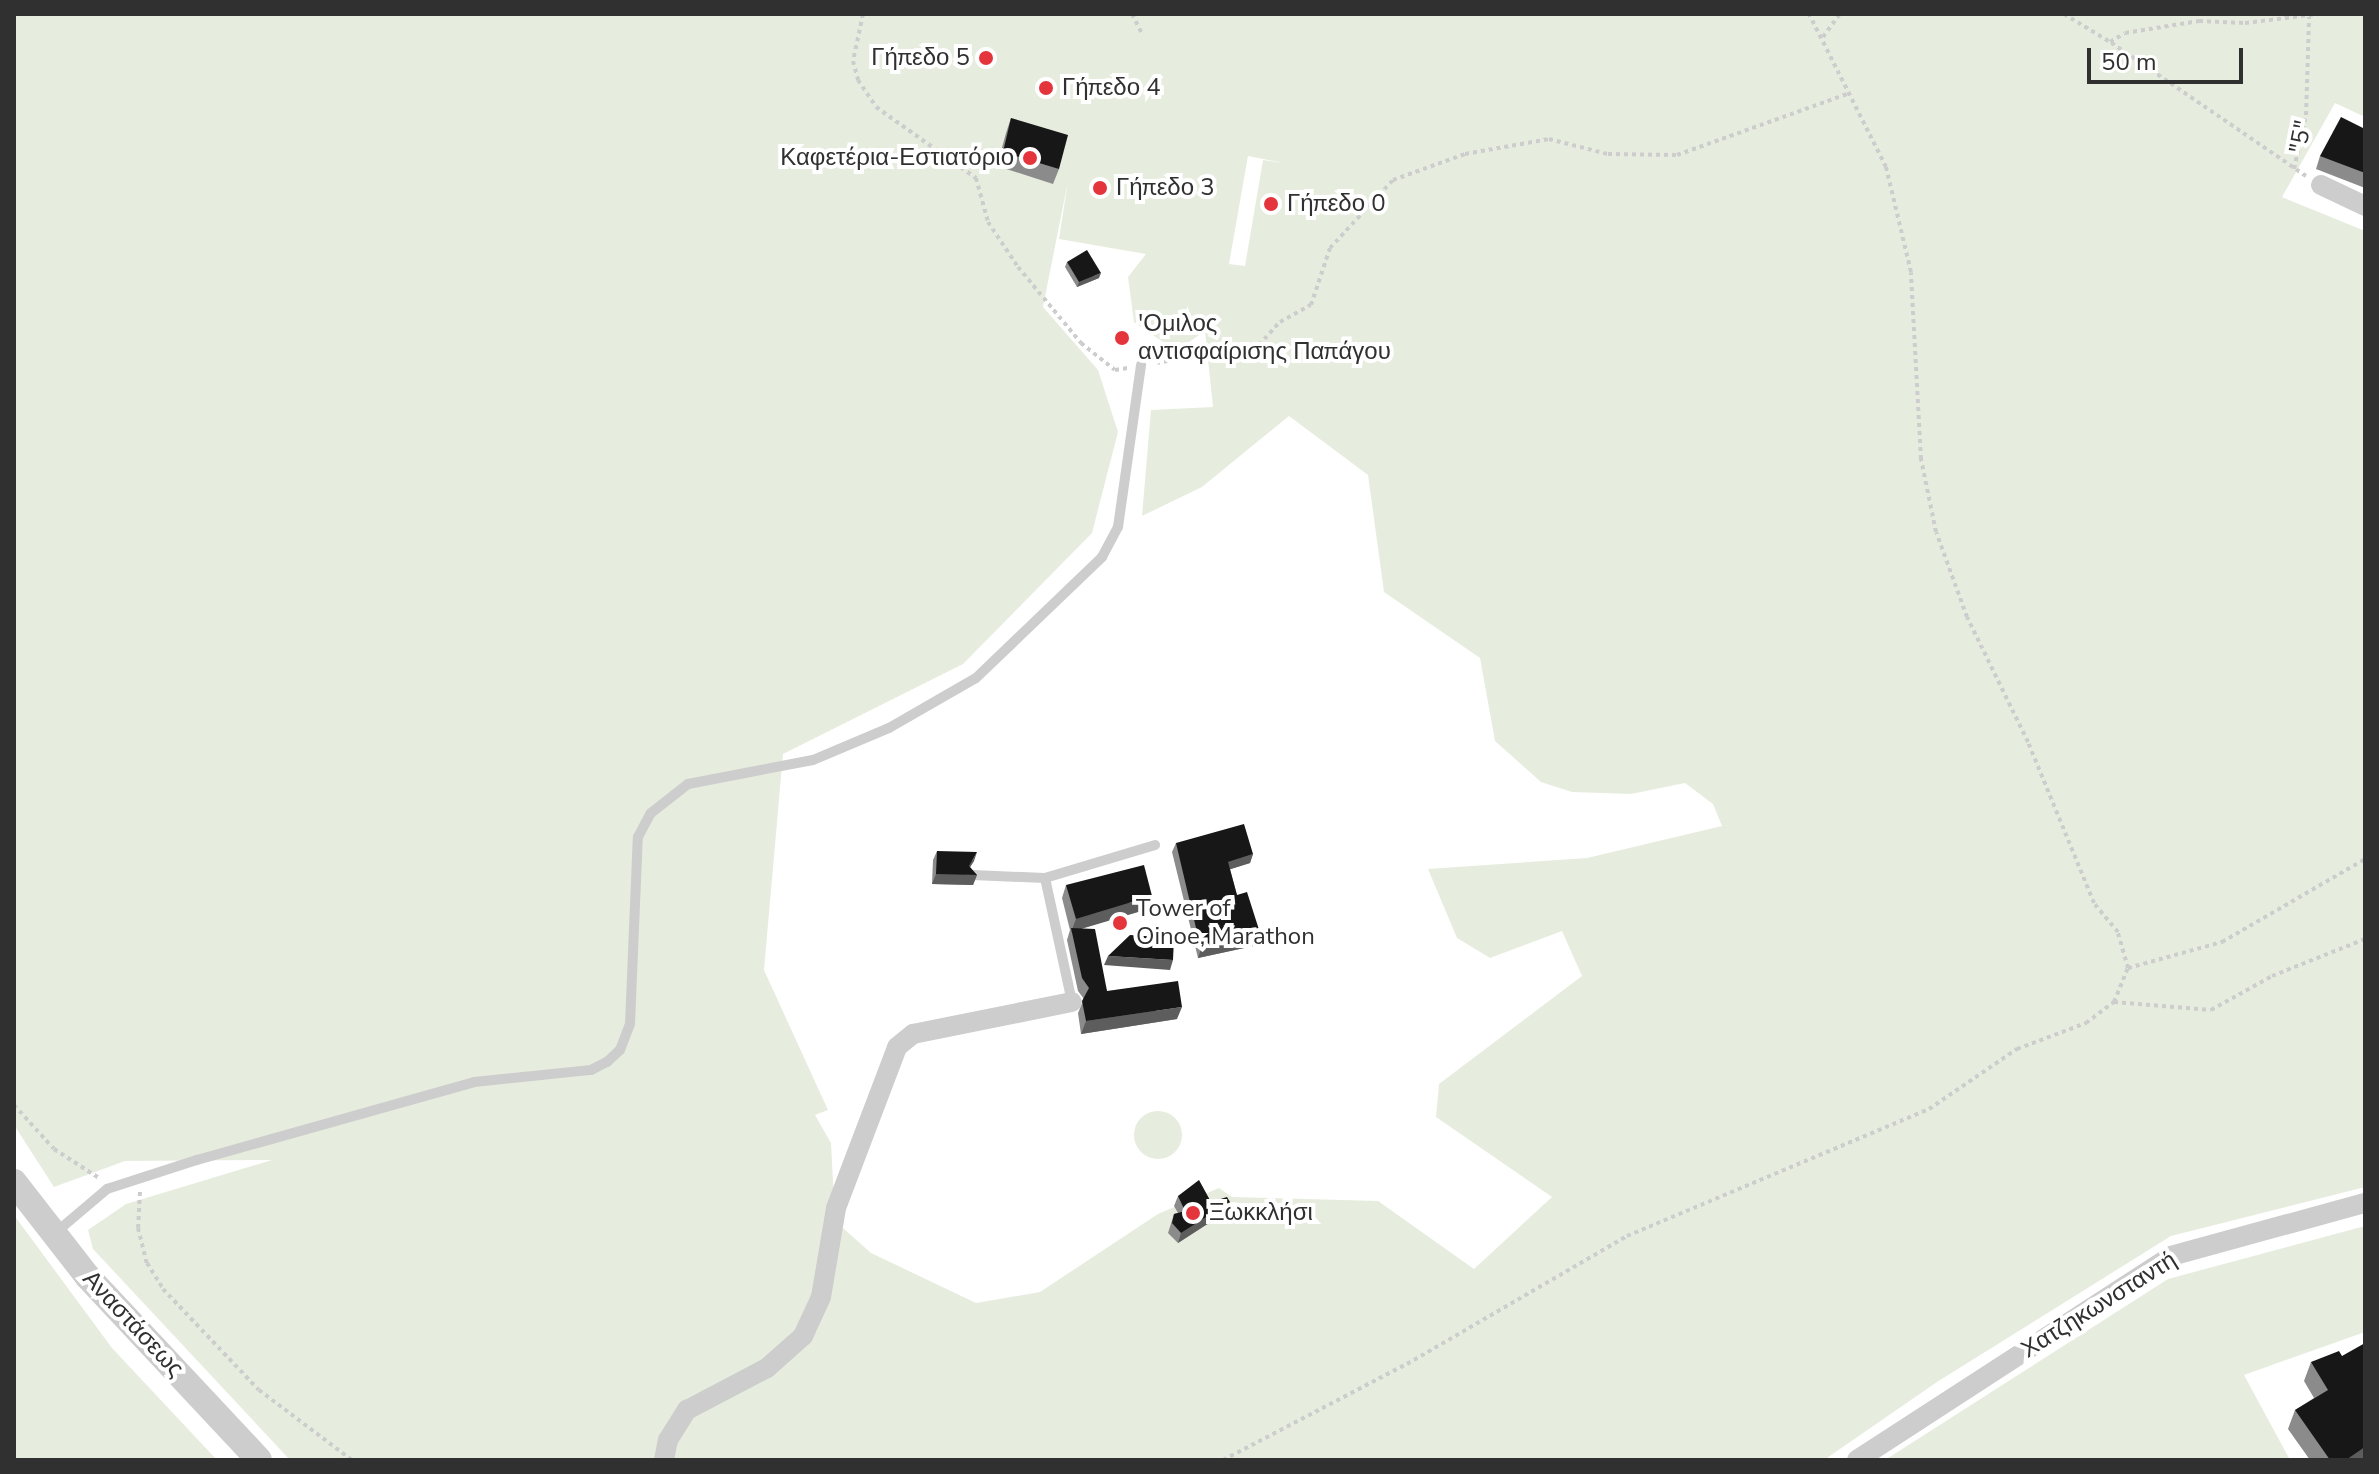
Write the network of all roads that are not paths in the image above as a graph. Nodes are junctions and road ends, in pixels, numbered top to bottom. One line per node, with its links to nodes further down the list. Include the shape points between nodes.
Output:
1 (2321, 185): 2 (street)
2 (2365, 206)
3 (1141, 365): 10 (lane, via 1118,527 1102,557 976,678 877,734 813,760 688,784 651,813 638,837 630,1024 620,1050 607,1062 591,1070 474,1082 116,1186 73,1213)
4 (1155, 845): 6 (lane)
5 (973, 875): 6 (lane)
6 (1045, 878): 7 (lane)
7 (1072, 1002): 12 (street, via 913,1034 897,1047 836,1208 821,1297 803,1336 767,1368 687,1410 668,1440)
8 (14, 1182): 10 (street, Αναστάσεως)
9 (2365, 1203): 13 (street, Χατζηκωνσταντή, via 2171,1256)
10 (54, 1234): 11 (street, Αναστάσεως)
11 (259, 1460)
12 (664, 1460)
13 (1857, 1460)

